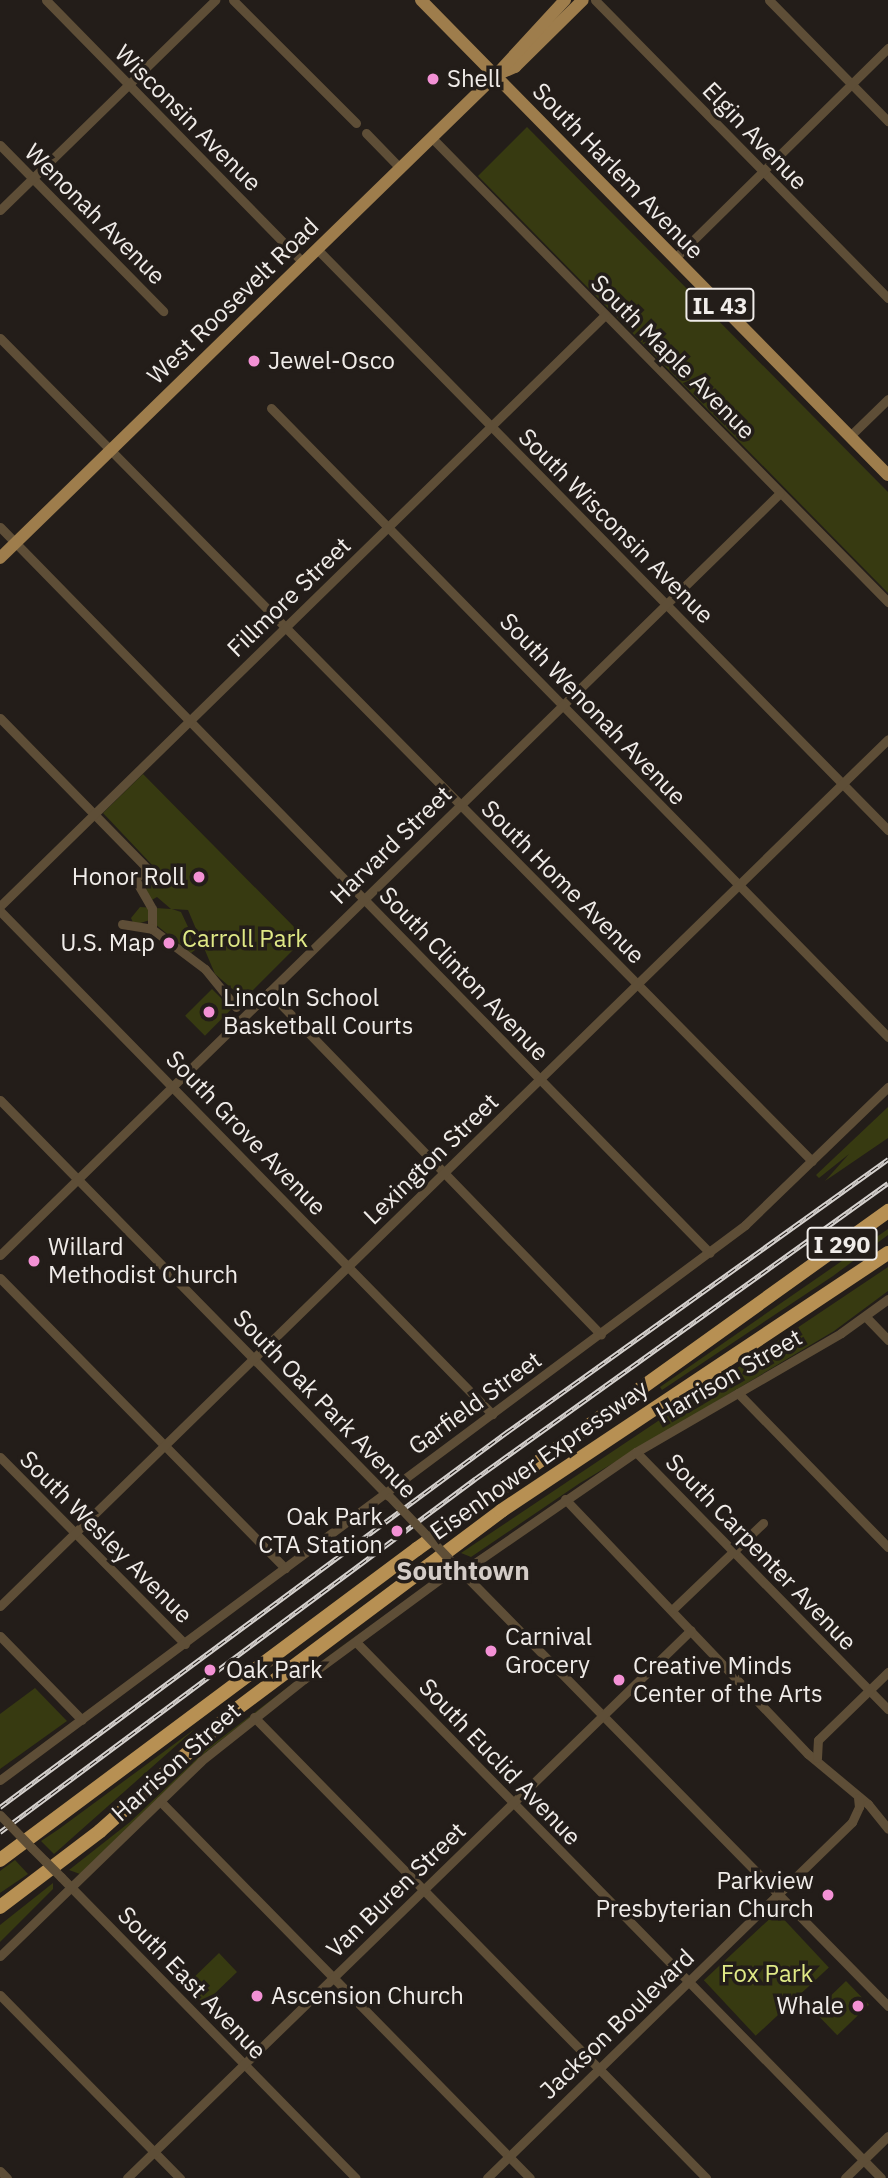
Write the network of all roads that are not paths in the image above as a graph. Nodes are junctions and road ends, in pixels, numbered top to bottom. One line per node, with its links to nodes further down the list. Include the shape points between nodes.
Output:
1 (46, 0): 11 (street, Wisconsin Avenue)
2 (215, 0): 11 (street)
3 (233, 0): 14 (street)
4 (421, 0): 10 (main road, IL 43)
5 (565, 0): 10 (main road)
6 (583, 0): 10 (main road, via 515,67)
7 (595, 0): 19 (street, Elgin Avenue)
8 (769, 0): 12 (street)
9 (888, 48): 12 (street)
10 (496, 75): 16 (main road, West Roosevelt Road); 23 (main road, South Harlem Avenue / IL 43)
11 (128, 84): 20 (street); 24 (street, Wisconsin Avenue)
12 (852, 84): 13 (street); 19 (street)
13 (888, 121)
14 (356, 123)
15 (366, 132): 18 (street)
16 (432, 138): 18 (main road, West Roosevelt Road); 27 (street, South Maple Avenue)
17 (0, 145): 20 (street, Wenonah Avenue)
18 (400, 168): 22 (main road, West Roosevelt Road)
19 (763, 171): 23 (street); 25 (street, Elgin Avenue)
20 (33, 178): 21 (street); 26 (street, Wenonah Avenue)
21 (0, 210)
22 (317, 249): 24 (main road, West Roosevelt Road); 31 (street, South Wisconsin Avenue)
23 (674, 259): 32 (main road, South Harlem Avenue / IL 43)
24 (303, 262): 33 (main road, West Roosevelt Road)
25 (888, 298)
26 (163, 311)
27 (605, 316): 31 (street, Fillmore Street); 35 (street, South Maple Avenue)
28 (0, 338): 33 (street, South Home Avenue)
29 (888, 399): 32 (street)
30 (271, 408): 37 (street, South Wenonah Avenue)
31 (491, 426): 37 (street, Fillmore Street); 41 (street, South Wisconsin Avenue)
32 (850, 436): 34 (main road, South Harlem Avenue / IL 43)
33 (110, 451): 38 (main road, West Roosevelt Road); 42 (street, South Home Avenue)
34 (888, 475)
35 (780, 494): 40 (street, South Maple Avenue); 41 (street, Harvard Street)
36 (0, 527): 38 (street, South Clinton Avenue)
37 (388, 527): 42 (street, Fillmore Street); 43 (street, South Wenonah Avenue)
38 (15, 543): 39 (main road, West Roosevelt Road); 45 (street, South Clinton Avenue)
39 (0, 558)
40 (888, 602)
41 (666, 605): 43 (street, Harvard Street); 47 (street, South Wisconsin Avenue)
42 (285, 628): 45 (street, Fillmore Street); 48 (street, South Home Avenue)
43 (563, 705): 48 (street, Harvard Street); 51 (street, South Wenonah Avenue)
44 (0, 718): 49 (street)
45 (190, 721): 49 (street, Fillmore Street); 52 (street, South Clinton Avenue)
46 (888, 739): 47 (street, Lexington Street)
47 (842, 784): 50 (street, South Wisconsin Avenue); 51 (street, Lexington Street)
48 (460, 805): 52 (street, Harvard Street); 56 (street, South Home Avenue)
49 (94, 814): 53 (street, Fillmore Street); 55 (street, via 146,868 135,880 152,909)
50 (888, 830)
51 (739, 885): 56 (street, Lexington Street); 59 (street, South Wenonah Avenue)
52 (364, 899): 57 (street, Harvard Street); 60 (street, South Clinton Avenue)
53 (0, 909): 61 (street, South Grove Avenue)
54 (122, 924): 55 (street)
55 (152, 929): 58 (street, via 205,969)
56 (637, 984): 60 (street, Lexington Street); 64 (street, South Home Avenue)
57 (269, 992): 61 (street, Harvard Street); 65 (street)
58 (236, 1007)
59 (888, 1037)
60 (540, 1079): 65 (street, Lexington Street); 68 (street, South Clinton Avenue)
61 (173, 1085): 66 (street, Harvard Street); 71 (street, South Grove Avenue)
62 (888, 1087): 64 (street, Garfield Street)
63 (0, 1100): 66 (street, South Oak Park Avenue)
64 (812, 1161): 68 (street, Garfield Street)
65 (446, 1171): 71 (street, Lexington Street); 75 (street)
66 (77, 1179): 70 (street, Harvard Street); 77 (street, South Oak Park Avenue)
67 (888, 1211): 110 (highway, Eisenhower Expressway / I 290, via 417,1549)
68 (710, 1253): 75 (street, Garfield Street)
69 (888, 1253): 114 (highway, Eisenhower Expressway / I 290, via 501,1511 238,1708 100,1831)
70 (0, 1255)
71 (348, 1266): 77 (street, Lexington Street); 79 (street, South Grove Avenue)
72 (0, 1278): 80 (street)
73 (888, 1299): 74 (street, Harrison Street)
74 (866, 1317): 76 (street); 78 (street, Harrison Street)
75 (601, 1334): 79 (street, Garfield Street)
76 (888, 1340)
77 (253, 1359): 80 (street, Lexington Street); 83 (street, South Oak Park Avenue)
78 (738, 1393): 81 (street, Harrison Street); 87 (street)
79 (492, 1415): 83 (street, Garfield Street)
80 (164, 1446): 86 (street, Lexington Street); 89 (street)
81 (636, 1452): 84 (street, Harrison Street); 88 (street, South Carpenter Avenue)
82 (0, 1457): 86 (street, South Wesley Avenue)
83 (388, 1495): 89 (street, Garfield Street); 90 (street, South Oak Park Avenue, bridge)
84 (565, 1499): 90 (street, Harrison Street); 92 (street)
85 (763, 1523): 88 (street)
86 (75, 1533): 91 (street, Lexington Street); 96 (street, South Wesley Avenue)
87 (888, 1547)
88 (734, 1551): 92 (street); 98 (street, South Carpenter Avenue)
89 (285, 1568): 96 (street, Garfield Street)
90 (460, 1570): 95 (street, Harrison Street); 100 (street, South Oak Park Avenue)
91 (0, 1606)
92 (672, 1610): 93 (street)
93 (691, 1630): 100 (street, Van Buren Street); 103 (street)
94 (0, 1636): 102 (street)
95 (356, 1642): 101 (street, Harrison Street); 106 (street, South Euclid Avenue)
96 (185, 1644): 102 (street, Garfield Street)
97 (888, 1672): 98 (street)
98 (870, 1690): 99 (street, South Carpenter Avenue); 103 (street, via 818,1740)
99 (888, 1709)
100 (602, 1716): 106 (street, Van Buren Street); 113 (street, South Oak Park Avenue)
101 (254, 1717): 105 (street, Harrison Street); 112 (street)
102 (82, 1720): 104 (street, Garfield Street)
103 (816, 1754): 107 (street)
104 (0, 1780)
105 (160, 1801): 111 (street, Harrison Street); 116 (street)
106 (513, 1803): 112 (street, Van Buren Street); 117 (street, South Euclid Avenue)
107 (858, 1803): 109 (street); 113 (street, Jackson Boulevard, via 852,1822)
108 (0, 1815): 111 (street, South East Avenue, bridge)
109 (888, 1829)
110 (0, 1860)
111 (71, 1887): 115 (street, Harrison Street); 120 (street, South East Avenue)
112 (423, 1890): 116 (street, Van Buren Street); 121 (street)
113 (778, 1894): 117 (street, Jackson Boulevard); 119 (street, South Oak Park Avenue)
114 (0, 1907)
115 (0, 1956)
116 (334, 1977): 120 (street, Van Buren Street); 124 (street)
117 (688, 1981): 121 (street, Jackson Boulevard); 125 (street, South Euclid Avenue)
118 (0, 1995): 123 (street)
119 (888, 2006)
120 (244, 2064): 123 (street, Van Buren Street); 130 (street, South East Avenue)
121 (598, 2069): 124 (street, Jackson Boulevard); 133 (street)
122 (888, 2136): 125 (street)
123 (154, 2152): 128 (street, Van Buren Street); 129 (street)
124 (509, 2157): 131 (street, Jackson Boulevard); 132 (street)
125 (863, 2160): 134 (street); 135 (street, South Euclid Avenue)
126 (0, 2171): 127 (street)
127 (7, 2178)
128 (127, 2178)
129 (180, 2178)
130 (356, 2178)
131 (487, 2178)
132 (530, 2178)
133 (706, 2178)
134 (845, 2178)
135 (881, 2178)

